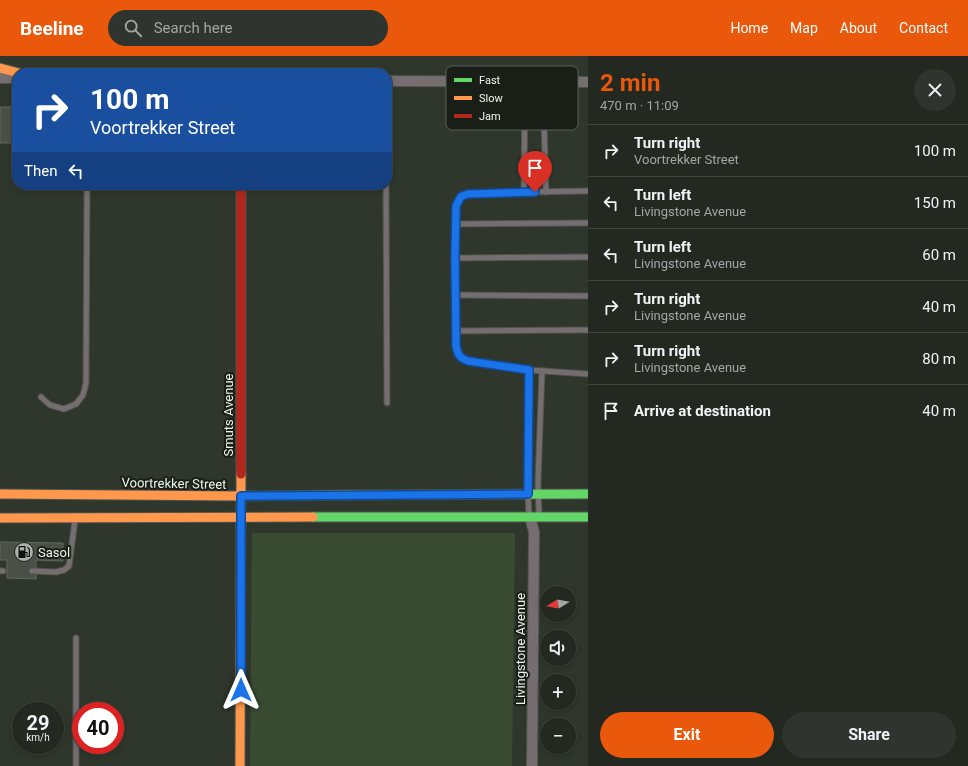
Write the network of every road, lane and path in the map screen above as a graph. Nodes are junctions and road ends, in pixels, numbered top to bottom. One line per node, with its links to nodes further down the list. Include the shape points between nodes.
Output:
1 (0, 68): 2 (main road)
2 (12, 71)
3 (0, 78): 4 (street)
4 (12, 78)
5 (392, 81): 6 (street)
6 (446, 81)
7 (525, 130): 13 (lane)
8 (544, 130): 14 (lane)
9 (87, 190): 26 (lane, via 84,394 76,404 64,409 50,405)
10 (241, 190): 32 (main road, Smuts Avenue)
11 (386, 190): 27 (lane)
12 (588, 191): 14 (lane)
13 (524, 192): 14 (lane); 16 (lane, via 462,196 456,206)
14 (546, 192)
15 (588, 223): 16 (lane)
16 (456, 224): 18 (lane)
17 (588, 257): 18 (lane)
18 (455, 258): 19 (lane)
19 (455, 295): 20 (lane); 22 (lane)
20 (588, 296)
21 (588, 330): 22 (lane)
22 (455, 331): 23 (lane, via 457,352 463,360)
23 (529, 370): 24 (lane); 29 (lane, Livingstone Avenue)
24 (542, 371): 25 (lane); 30 (lane, Livingstone Avenue)
25 (588, 374)
26 (41, 397)
27 (387, 403)
28 (0, 494): 32 (main road, Voortrekker Street)
29 (528, 494): 30 (main road, Voortrekker Street); 32 (main road, Voortrekker Street); 34 (lane, Livingstone Avenue)
30 (539, 494): 31 (main road, Voortrekker Street); 34 (lane, Livingstone Avenue)
31 (588, 494)
32 (241, 496): 33 (main road, Smuts Avenue)
33 (241, 517): 34 (main road); 37 (main road); 41 (main road, Smuts Avenue)
34 (534, 517): 35 (main road); 42 (street, Livingstone Avenue)
35 (588, 517)
36 (0, 518): 37 (main road)
37 (75, 518): 38 (lane, via 69,566 56,572)
38 (32, 572)
39 (76, 638): 40 (lane)
40 (76, 766)
41 (240, 766)
42 (532, 766)

